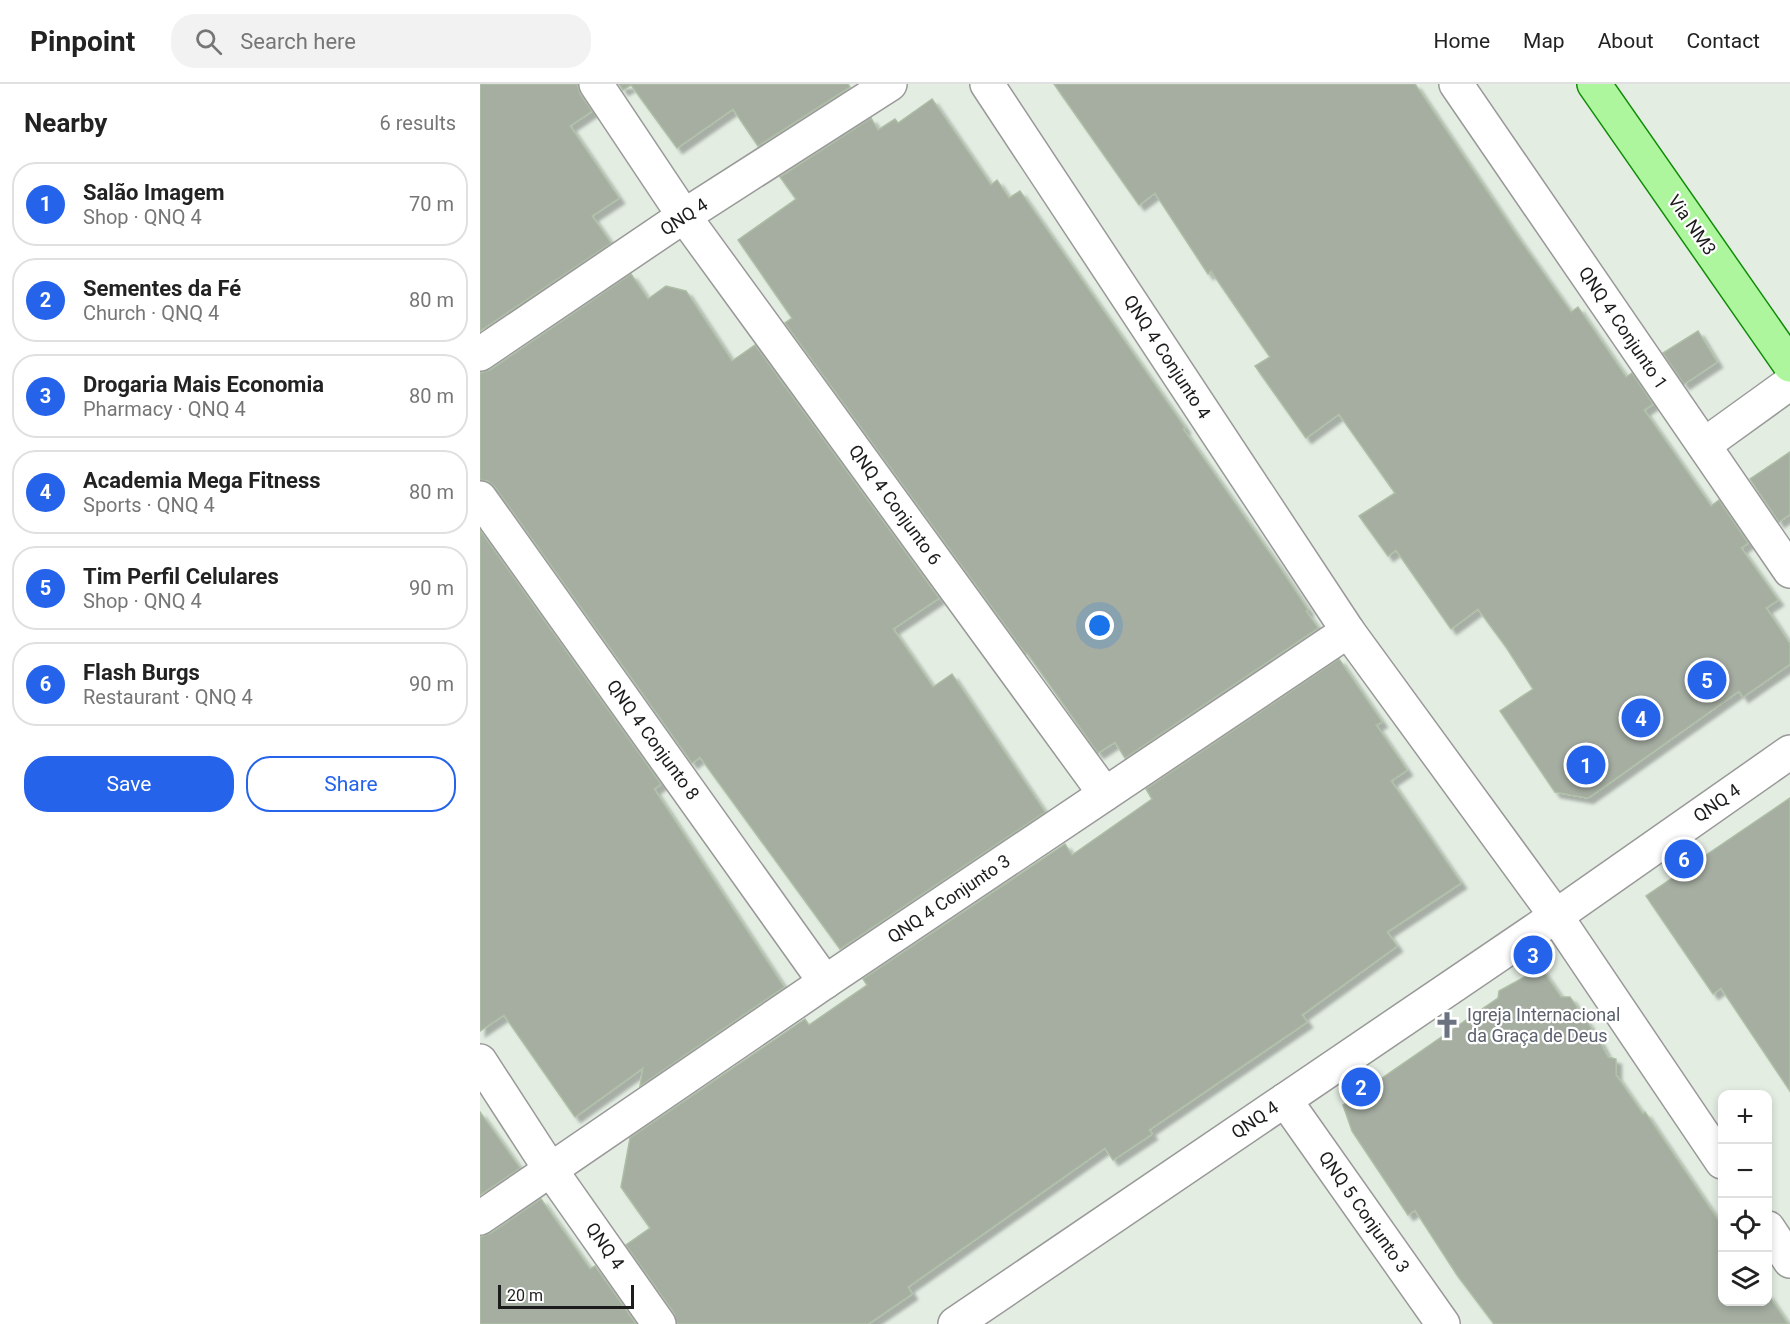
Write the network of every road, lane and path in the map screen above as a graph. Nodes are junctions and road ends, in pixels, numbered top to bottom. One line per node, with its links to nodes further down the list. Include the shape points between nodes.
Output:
1 (596, 84): 6 (street, QNQ 4 Conjunto 6)
2 (890, 84): 6 (street, QNQ 4)
3 (987, 84): 13 (street, QNQ 4 Conjunto 4)
4 (1456, 84): 10 (street, QNQ 4 Conjunto 1)
5 (1594, 84): 8 (main road, Via NM3)
6 (684, 216): 7 (street, QNQ 4); 15 (street, QNQ 4 Conjunto 6)
7 (480, 354)
8 (1790, 365)
9 (1790, 383): 10 (street)
10 (1704, 445): 12 (street, QNQ 4 Conjunto 1)
11 (480, 498): 17 (street, QNQ 4 Conjunto 8)
12 (1790, 571)
13 (1348, 631): 15 (street, QNQ 4 Conjunto 3); 16 (street)
14 (1790, 752): 16 (street, QNQ 4)
15 (1105, 794): 17 (street, QNQ 4 Conjunto 3)
16 (1556, 916): 19 (street, QNQ 4); 20 (street)
17 (825, 982): 21 (street, QNQ 4 Conjunto 3)
18 (480, 1061): 21 (street, QNQ 4)
19 (1285, 1100): 26 (street, QNQ 4); 27 (street, QNQ 5 Conjunto 3)
20 (1718, 1156)
21 (550, 1168): 22 (street, QNQ 4 Conjunto 3); 25 (street, QNQ 4)
22 (480, 1218)
23 (1772, 1235): 24 (street)
24 (1790, 1261)
25 (659, 1324)
26 (955, 1324)
27 (1443, 1324)

